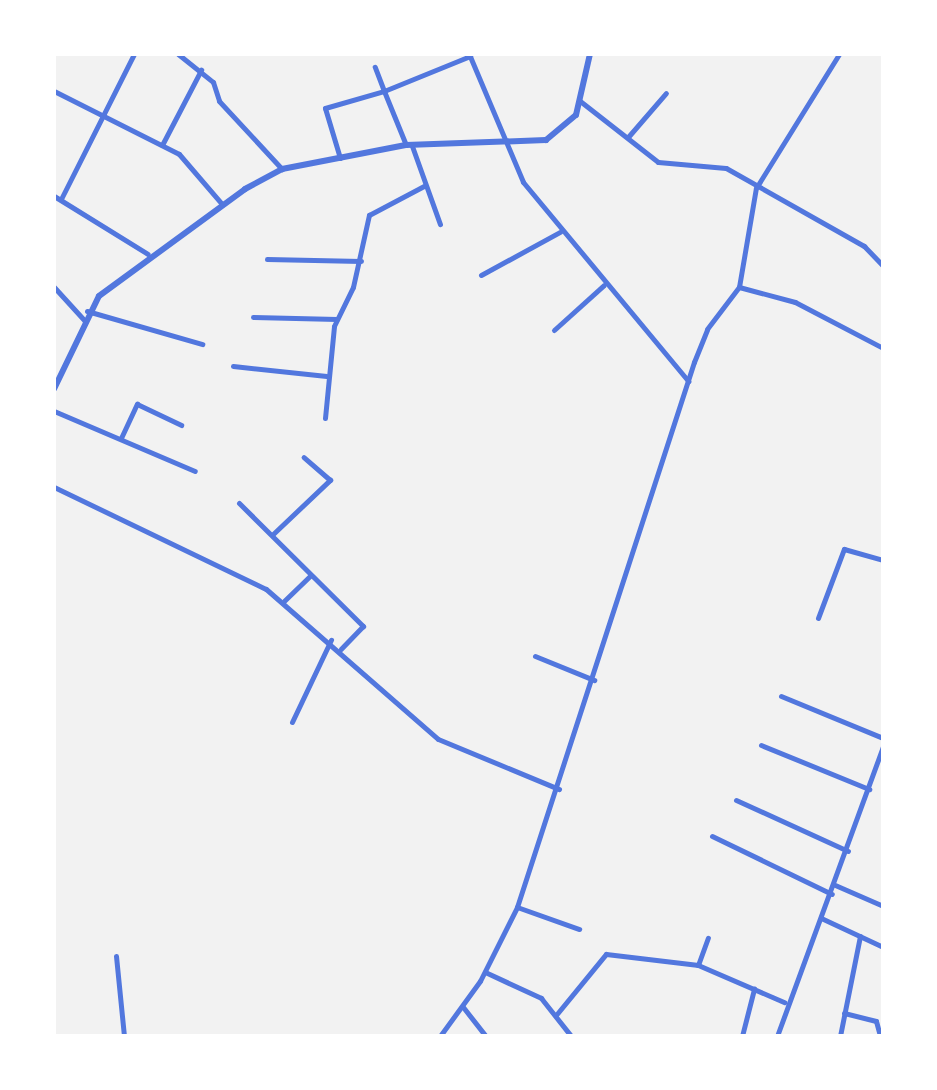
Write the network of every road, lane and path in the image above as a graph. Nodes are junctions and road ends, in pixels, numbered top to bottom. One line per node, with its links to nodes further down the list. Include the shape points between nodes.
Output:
1 (134, 54): 12 (street)
2 (178, 54): 7 (street)
3 (590, 54): 11 (street)
4 (839, 54): 20 (street)
5 (470, 55): 9 (street); 14 (street)
6 (375, 67): 9 (street)
7 (201, 70): 15 (street); 18 (street)
8 (54, 91): 12 (street)
9 (384, 91): 16 (street); 17 (street, via 325,108)
10 (666, 93): 13 (street)
11 (580, 101): 13 (street); 14 (street, via 559,133)
12 (104, 113): 15 (street); 22 (street)
13 (628, 137): 20 (street, via 664,165 726,168)
14 (503, 144): 16 (street); 25 (street)
15 (162, 145): 23 (street, via 186,159)
16 (409, 146): 17 (street); 19 (street)
17 (340, 158): 18 (street)
18 (282, 169): 23 (street)
19 (424, 186): 24 (street); 28 (street, via 369,215)
20 (756, 188): 29 (street, via 864,246); 33 (street)
21 (54, 196): 22 (street)
22 (61, 199): 26 (street)
23 (222, 204): 26 (street)
24 (440, 224)
25 (560, 232): 30 (street); 31 (street)
26 (148, 254): 34 (street)
27 (267, 259): 28 (street)
28 (361, 261): 36 (street)
29 (883, 266)
30 (481, 275)
31 (604, 285): 38 (street); 43 (street)
32 (54, 287): 37 (street)
33 (739, 287): 40 (street, via 795,302); 43 (street, via 707,329)
34 (87, 311): 37 (street); 39 (street)
35 (253, 317): 36 (street)
36 (337, 319): 42 (street)
37 (84, 320): 44 (street)
38 (554, 330)
39 (202, 344)
40 (883, 348)
41 (233, 366): 42 (street)
42 (326, 376): 46 (street)
43 (688, 381): 61 (street)
44 (54, 389)
45 (54, 411): 48 (street)
46 (325, 418)
47 (181, 425): 48 (street, via 137,404)
48 (121, 438): 50 (street)
49 (304, 457): 53 (street, via 330,480)
50 (195, 471)
51 (54, 487): 56 (street, via 213,559)
52 (239, 503): 53 (street)
53 (273, 534): 55 (street)
54 (883, 560): 57 (street, via 844,549)
55 (311, 575): 56 (street); 59 (street, via 363,626)
56 (284, 601): 58 (street)
57 (818, 618)
58 (331, 640): 59 (street); 63 (street)
59 (341, 649): 67 (street, via 458,753)
60 (535, 656): 61 (street)
61 (594, 680): 67 (street)
62 (781, 696): 64 (street)
63 (292, 722)
64 (883, 738)
65 (761, 745): 68 (street)
66 (883, 746): 68 (street)
67 (559, 789): 75 (street)
68 (869, 789): 71 (street)
69 (736, 800): 71 (street)
70 (712, 836): 73 (street)
71 (848, 851): 72 (street)
72 (835, 885): 73 (street); 74 (street)
73 (832, 894): 76 (street)
74 (883, 906)
75 (517, 907): 77 (street); 83 (street)
76 (821, 918): 78 (street); 85 (street)
77 (579, 929)
78 (860, 936): 80 (street); 87 (street)
79 (708, 938): 82 (street)
80 (883, 947)
81 (116, 956): 89 (street)
82 (698, 965): 84 (street); 88 (street, via 606,954)
83 (485, 972): 86 (street); 88 (street, via 541,998)
84 (754, 989): 85 (street); 93 (street)
85 (784, 1002): 94 (street)
86 (463, 1007): 90 (street); 91 (street)
87 (844, 1013): 95 (street); 96 (street, via 876,1021)
88 (556, 1015): 92 (street)
89 (124, 1036)
90 (440, 1036)
91 (486, 1036)
92 (571, 1036)
93 (742, 1036)
94 (777, 1036)
95 (840, 1036)
96 (880, 1036)

